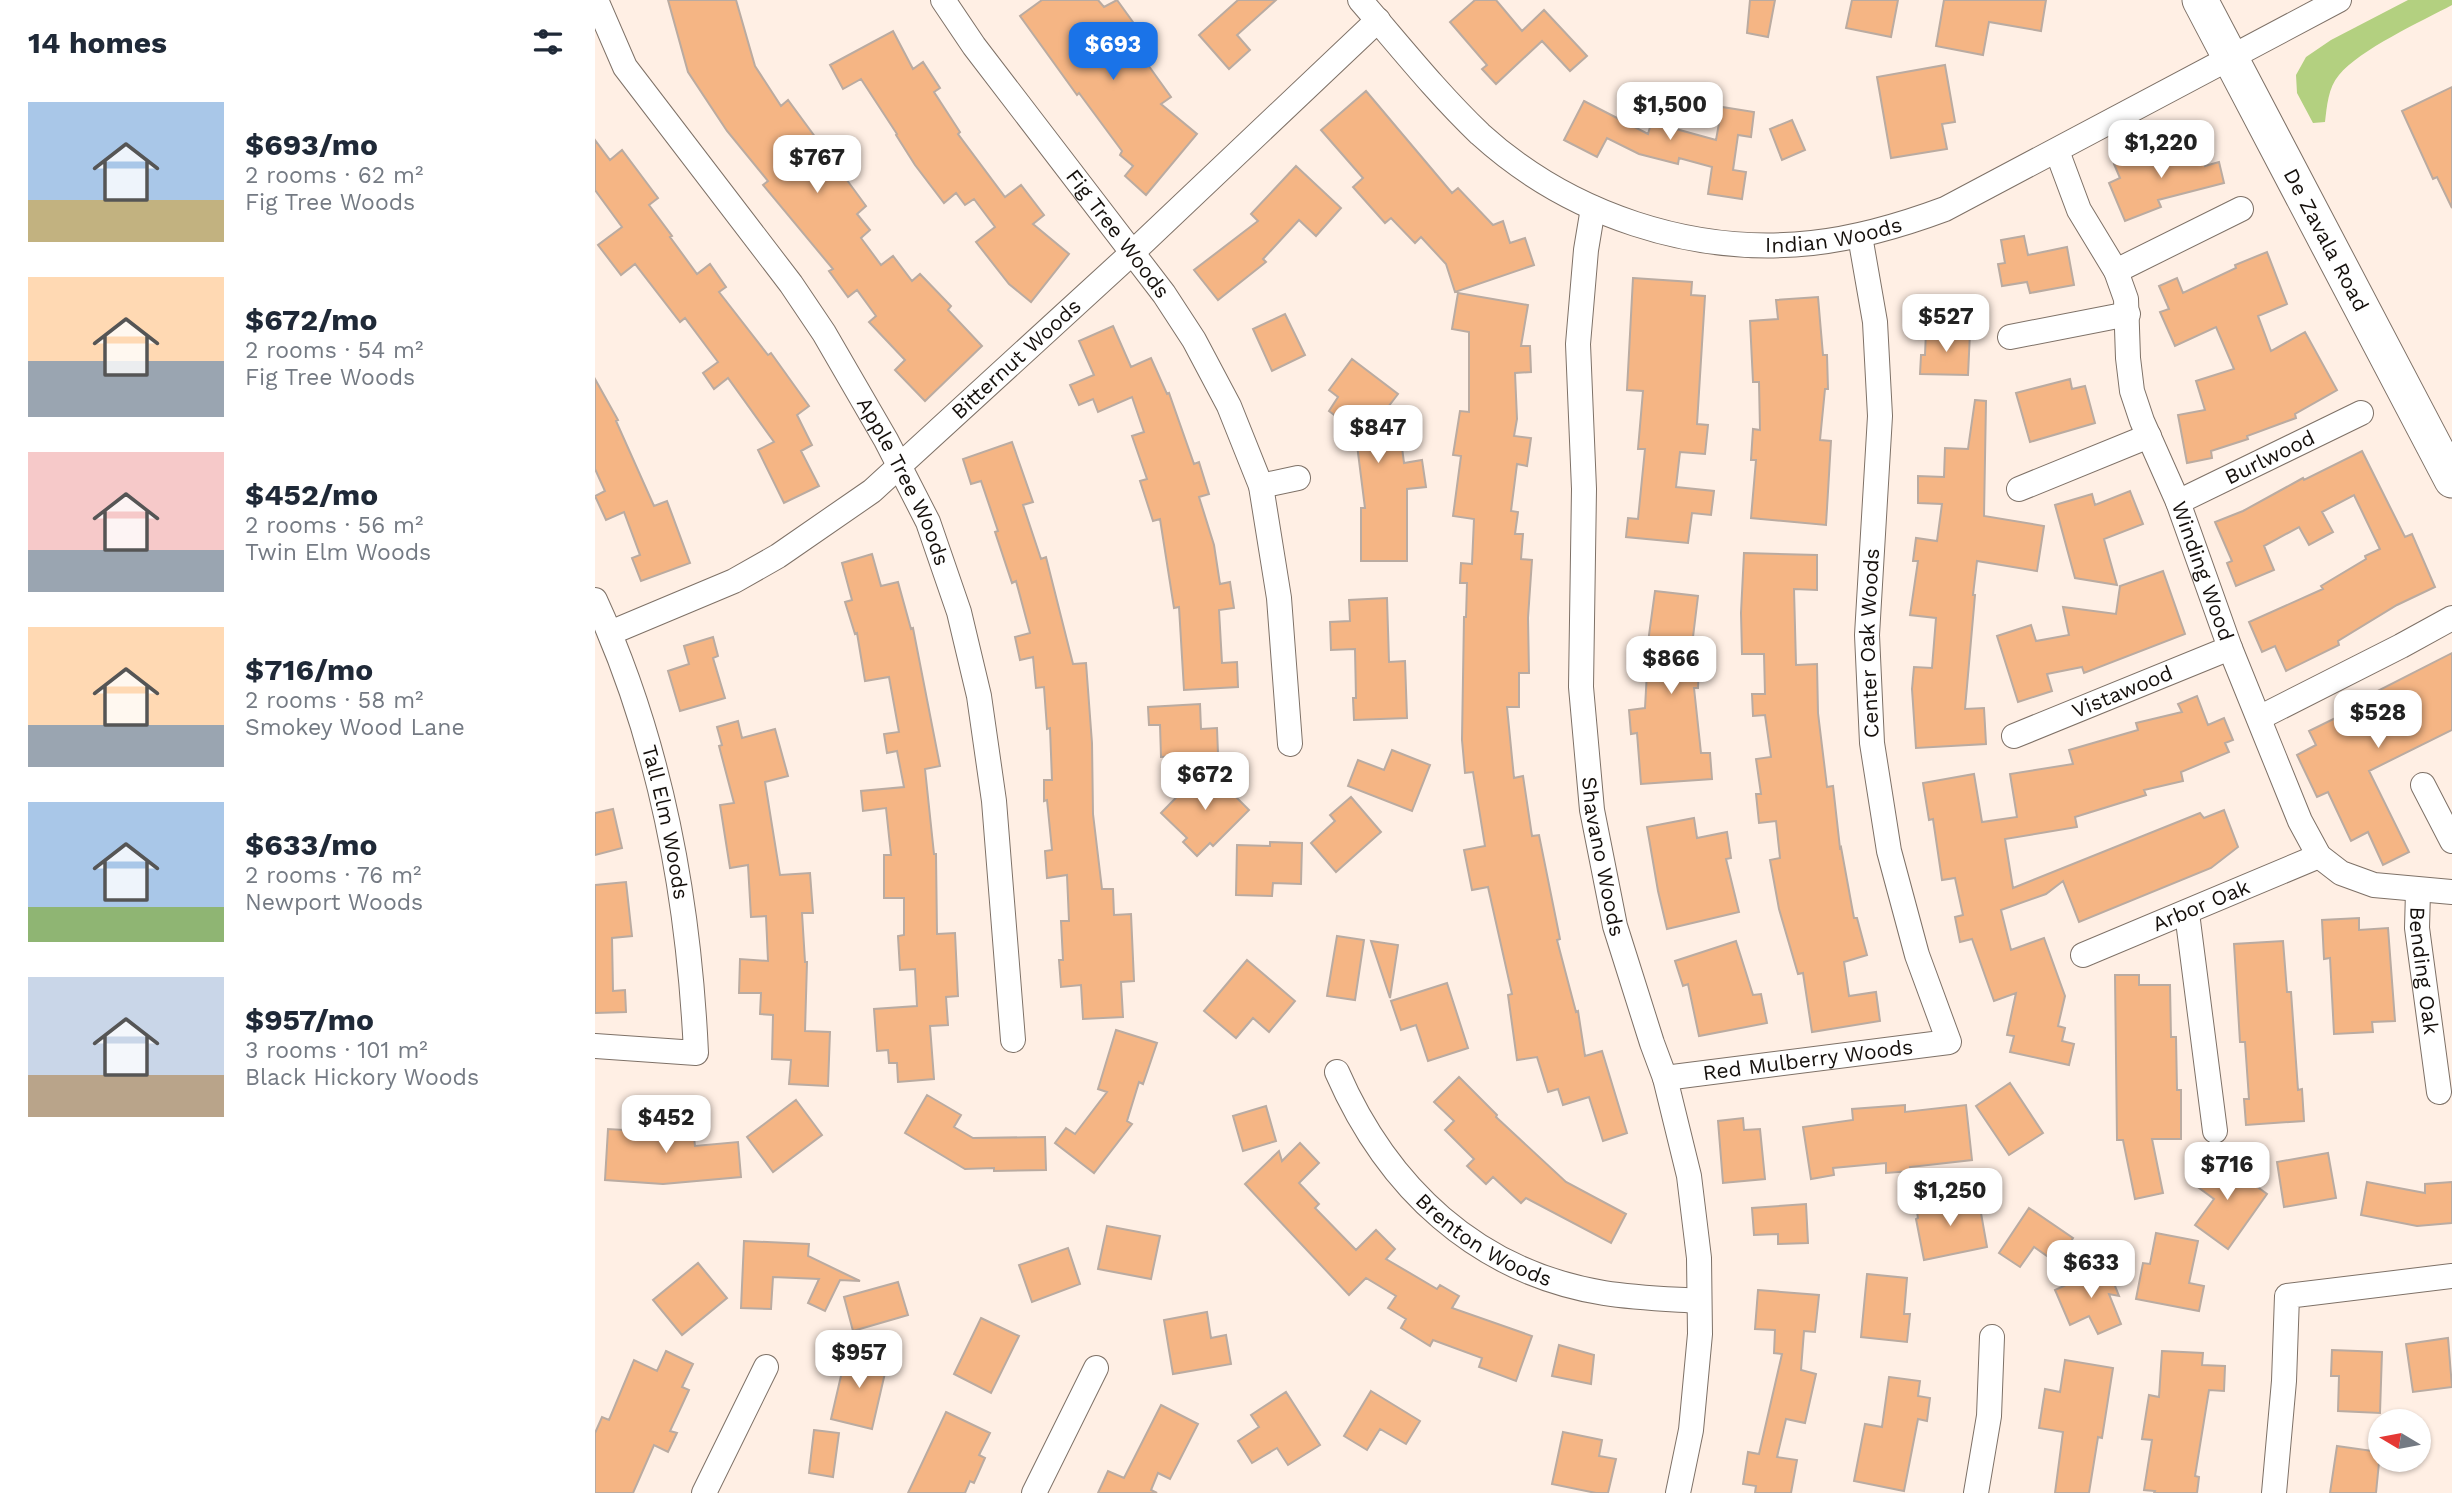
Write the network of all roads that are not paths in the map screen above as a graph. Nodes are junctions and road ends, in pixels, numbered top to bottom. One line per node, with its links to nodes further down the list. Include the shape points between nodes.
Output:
1 (596, 0): 18 (street, Apple Tree Woods, via 625,68 791,284 855,385)
2 (943, 0): 12 (street, Fig Tree Woods)
3 (1360, 0): 6 (street, Indian Woods)
4 (2200, 0): 7 (main road, De Zavala Road)
5 (2339, 0): 7 (street, Indian Woods)
6 (1378, 20): 9 (street, Indian Woods, via 1481,134 1516,163); 12 (street, Bitternut Woods)
7 (2231, 58): 8 (street, Indian Woods); 20 (main road, De Zavala Road)
8 (2057, 151): 11 (street, Indian Woods, via 1945,209); 13 (street, Winding Wood, via 2079,210)
9 (1593, 208): 11 (street, Indian Woods, via 1642,227 1720,243 1812,243); 42 (street, Shavano Woods, via 1578,344 1584,489 1581,687 1591,810 1615,926)
10 (2241, 209): 13 (street)
11 (1860, 236): 39 (street, Center Oak Woods, via 1875,322 1880,416 1867,635 1873,743 1892,864 1917,956)
12 (1132, 253): 18 (street, Bitternut Woods); 21 (street, Fig Tree Woods, via 1194,340 1229,406)
13 (2116, 271): 14 (street, Winding Wood)
14 (2128, 314): 15 (street); 17 (street, Winding Wood, via 2132,391)
15 (2010, 337)
16 (2361, 413): 23 (street, Burlwood)
17 (2149, 436): 22 (street); 23 (street, Winding Wood)
18 (899, 468): 26 (street, Bitternut Woods, via 778,556 734,581); 38 (street, Apple Tree Woods, via 928,522 951,586 979,696 994,801)
19 (1298, 478): 21 (street)
20 (2452, 480)
21 (1261, 486): 30 (street, Fig Tree Woods, via 1279,598)
22 (2019, 489)
23 (2178, 502): 27 (street, Winding Wood)
24 (595, 600): 26 (street, Tall Elm Woods)
25 (2452, 618): 28 (street)
26 (610, 633): 40 (street, Tall Elm Woods, via 650,752 679,882 697,1053)
27 (2230, 648): 28 (street, Winding Wood); 29 (street, Vistawood)
28 (2259, 718): 33 (street, Winding Wood)
29 (2014, 736)
30 (1290, 744)
31 (2423, 785): 32 (street)
32 (2452, 841)
33 (2319, 856): 34 (street, Winding Wood, via 2341,873 2374,885); 36 (street, Arbor Oak)
34 (2418, 891): 35 (street, Winding Wood); 43 (street, Bending Oak, via 2417,928)
35 (2452, 892)
36 (2187, 913): 37 (street, Arbor Oak); 44 (street)
37 (2083, 955)
38 (1013, 1040)
39 (1949, 1042): 42 (street, Red Mulberry Woods)
40 (595, 1046)
41 (1337, 1072): 46 (street, Brenton Woods, via 1370,1137 1391,1166 1414,1194 1470,1240 1568,1285 1604,1293)
42 (1665, 1078): 46 (street, Shavano Woods, via 1689,1176)
43 (2439, 1092)
44 (2215, 1130)
45 (2452, 1276): 54 (street, via 2287,1296)
46 (1699, 1301): 52 (street, Shavano Woods, via 1691,1430)
47 (1992, 1337): 53 (street, via 1989,1416)
48 (766, 1367): 50 (street)
49 (1096, 1368): 51 (street)
50 (704, 1493)
51 (1034, 1493)
52 (1678, 1493)
53 (1976, 1493)
54 (2274, 1493)

